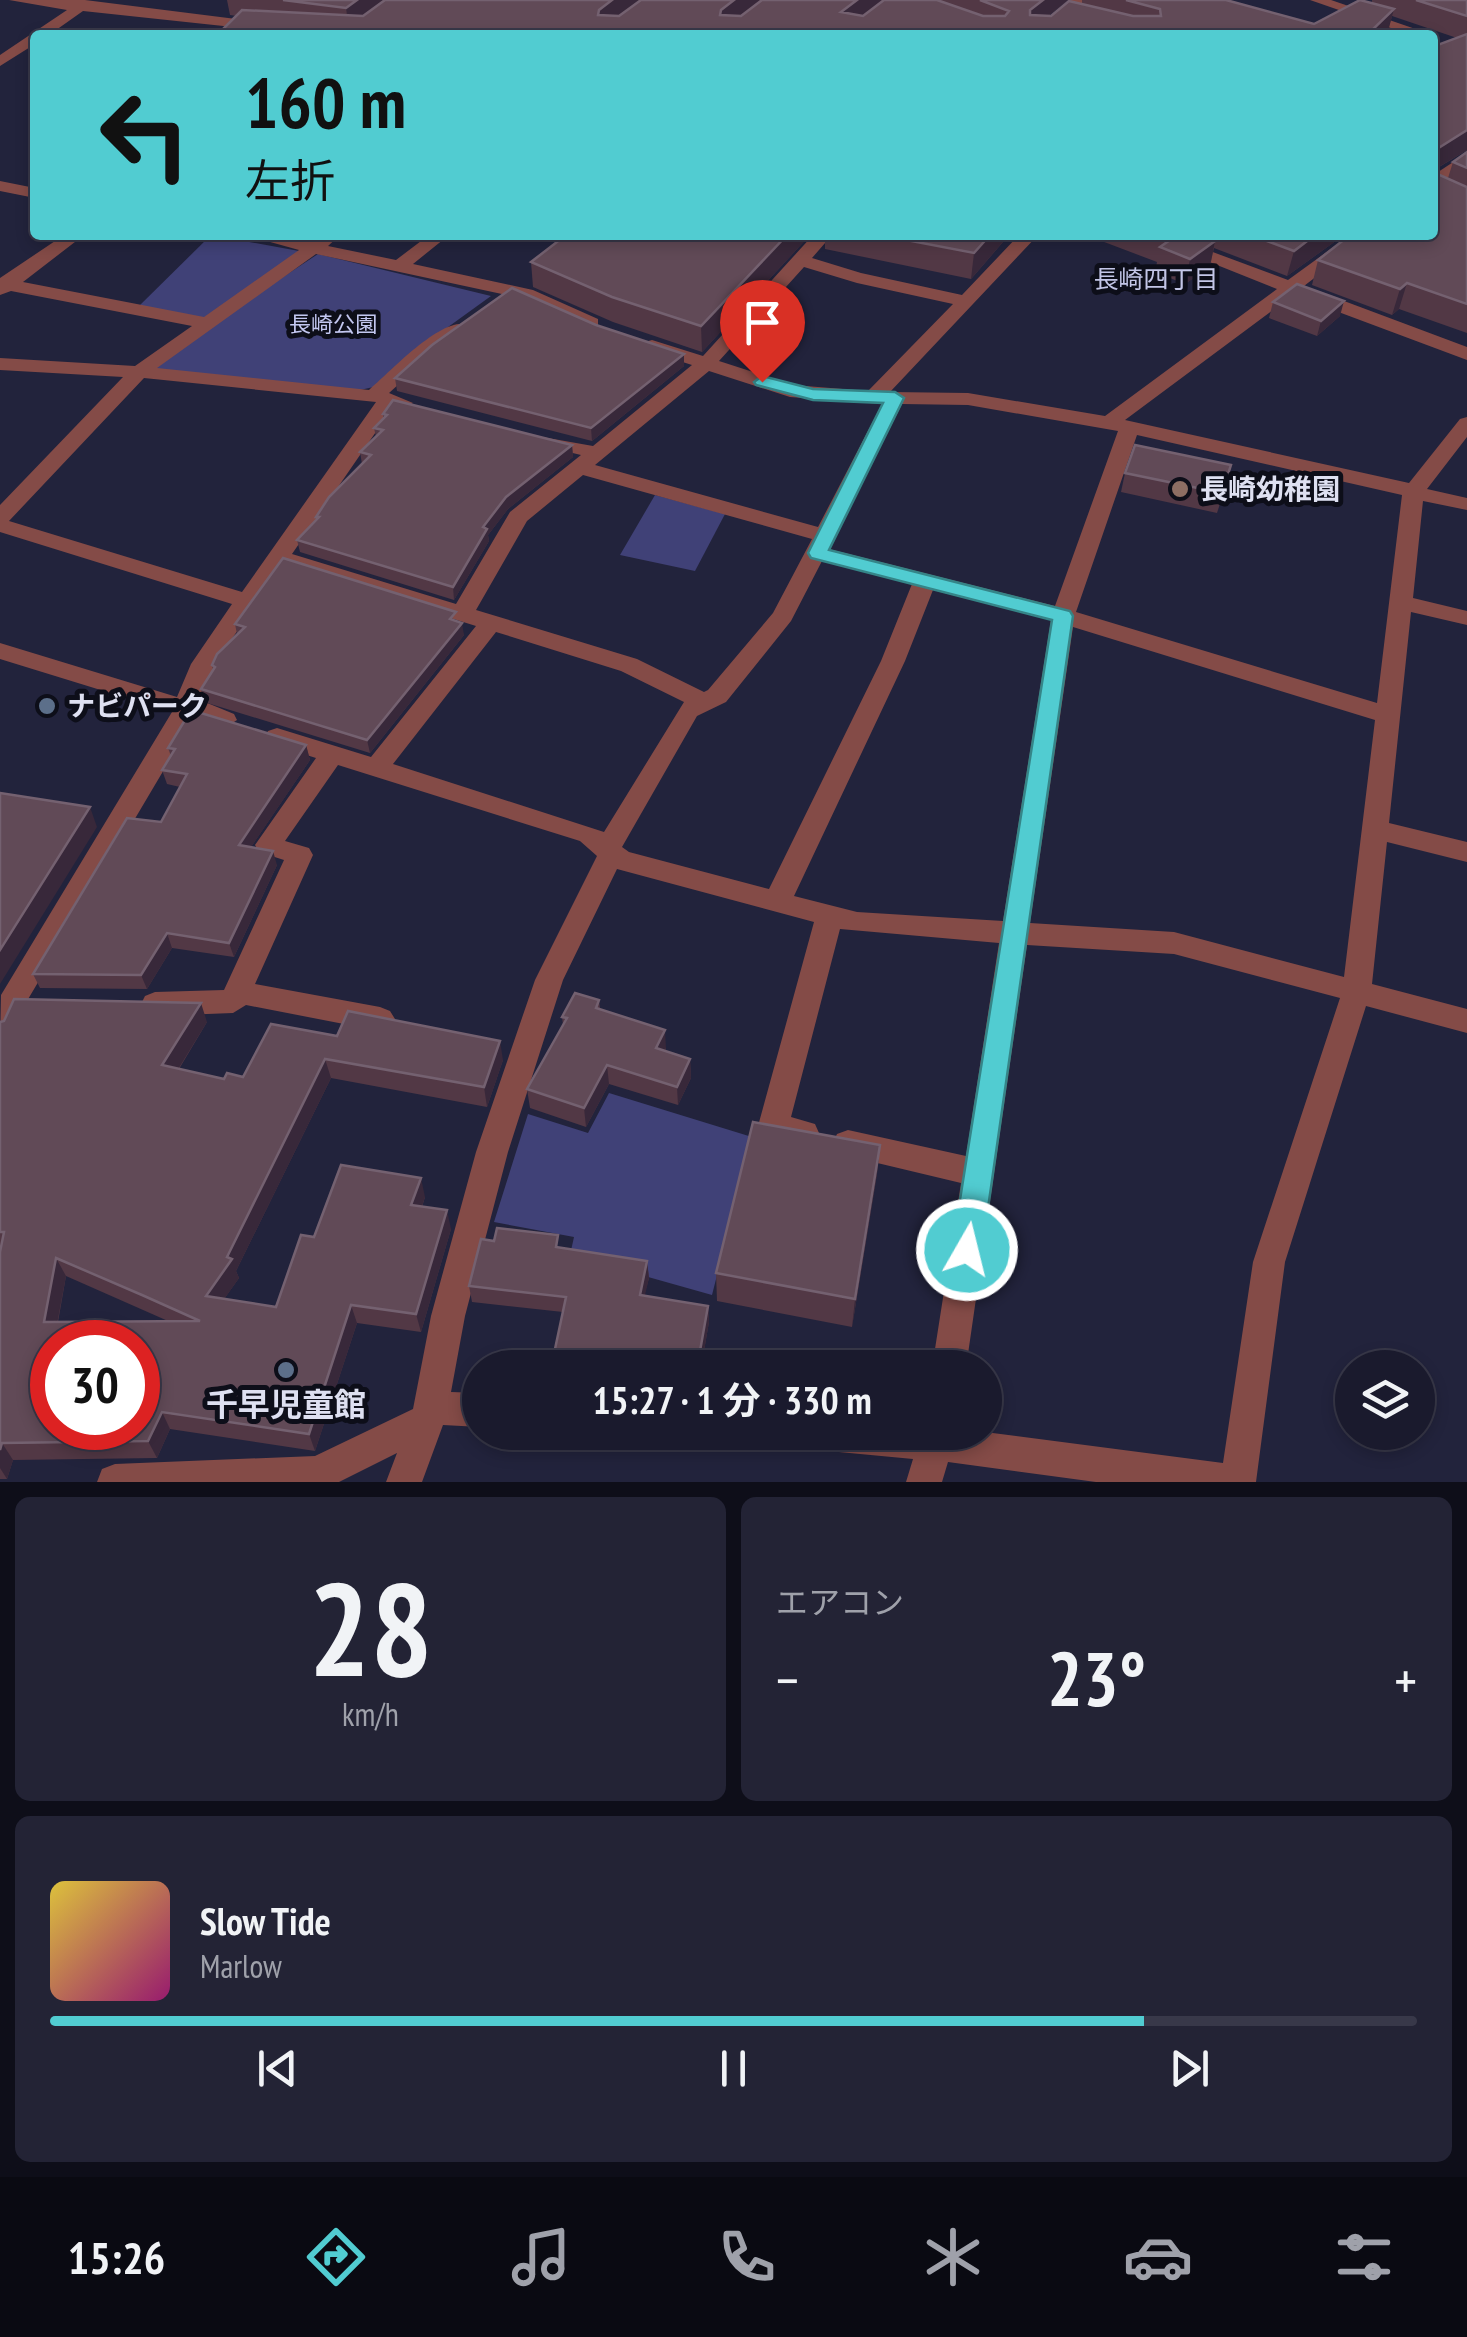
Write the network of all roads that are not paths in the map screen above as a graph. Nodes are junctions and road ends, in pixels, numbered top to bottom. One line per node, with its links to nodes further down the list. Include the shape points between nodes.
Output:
1 (16, 0): 5 (street)
2 (1080, 0): 7 (street)
3 (1317, 0): 6 (street)
4 (1371, 0): 6 (street)
5 (84, 3): 10 (street); 11 (street)
6 (1354, 12): 9 (street); 13 (street)
7 (1062, 14): 8 (street); 12 (street)
8 (1079, 18)
9 (1332, 27)
10 (274, 28)
11 (46, 30)
12 (1042, 30)
13 (1410, 30)
14 (30, 41): 15 (street)
15 (0, 62)
16 (1467, 158): 18 (street)
17 (0, 186): 19 (street)
18 (1438, 191)
19 (30, 192)
20 (68, 240): 34 (street)
21 (273, 240): 30 (street)
22 (324, 240): 30 (street)
23 (433, 240): 32 (street)
24 (819, 240): 31 (street)
25 (1024, 240): 36 (street)
26 (1163, 240): 29 (street)
27 (1192, 240): 29 (street)
28 (1355, 240): 35 (street)
29 (1181, 247): 35 (street)
30 (311, 250): 32 (street); 37 (street)
31 (800, 260): 36 (street); 41 (street)
32 (398, 266): 33 (street)
33 (521, 285): 38 (street); 44 (street, via 424,350)
34 (3, 286): 37 (street)
35 (1288, 287): 40 (street); 47 (street)
36 (966, 301): 45 (street)
37 (208, 323): 43 (street)
38 (605, 330)
39 (633, 340): 41 (street)
40 (1467, 354)
41 (708, 363): 45 (street, via 790,391); 50 (street)
42 (0, 364): 43 (street)
43 (138, 372): 44 (street); 54 (street)
44 (381, 398): 46 (street); 56 (street, via 347,466)
45 (884, 398): 47 (street, via 968,398); 55 (street)
46 (422, 408)
47 (1120, 423): 52 (street); 61 (street)
48 (1467, 424): 52 (street)
49 (509, 432): 50 (street)
50 (598, 453): 51 (street)
51 (579, 468): 55 (street); 60 (street, via 518,517)
52 (1414, 492): 53 (street); 59 (street)
53 (1467, 504)
54 (0, 522): 58 (street)
55 (822, 544): 57 (street); 65 (street, via 783,616 717,696)
56 (278, 558): 58 (street); 60 (street)
57 (925, 581): 61 (street); 73 (street)
58 (247, 601): 66 (street, via 210,645)
59 (1400, 602): 62 (street); 67 (street)
60 (463, 612): 63 (street)
61 (1063, 616): 67 (street); 75 (street)
62 (1467, 618)
63 (492, 621): 65 (street, via 629,665); 69 (street)
64 (0, 651): 66 (street)
65 (704, 702): 71 (street, via 688,710)
66 (185, 708): 68 (street); 80 (street)
67 (1388, 715): 70 (street)
68 (333, 754): 69 (street); 77 (street, via 268,845 300,856)
69 (376, 768): 71 (street, via 589,834)
70 (1376, 830): 72 (street); 76 (street)
71 (609, 852): 73 (street); 84 (street, via 550,980)
72 (1467, 852)
73 (777, 902): 74 (street)
74 (830, 916): 75 (street); 85 (street, via 773,1126)
75 (1014, 933): 76 (street, via 1174,943); 85 (street)
76 (1358, 989): 81 (street); 95 (street, via 1268,1262)
77 (239, 992): 79 (street, via 234,1000); 82 (street)
78 (48, 1004): 80 (street)
79 (123, 1006)
80 (4, 1012)
81 (1467, 1021)
82 (412, 1025)
83 (488, 1040): 84 (street)
84 (527, 1048): 88 (street, via 453,1298)
85 (978, 1172): 86 (street)
86 (953, 1350)
87 (462, 1411): 88 (street)
88 (429, 1414): 91 (street, via 318,1474); 92 (street)
89 (1002, 1448): 94 (street)
90 (933, 1450): 93 (street)
91 (138, 1481)
92 (404, 1482)
93 (924, 1482)
94 (1230, 1482)
95 (1238, 1482)

